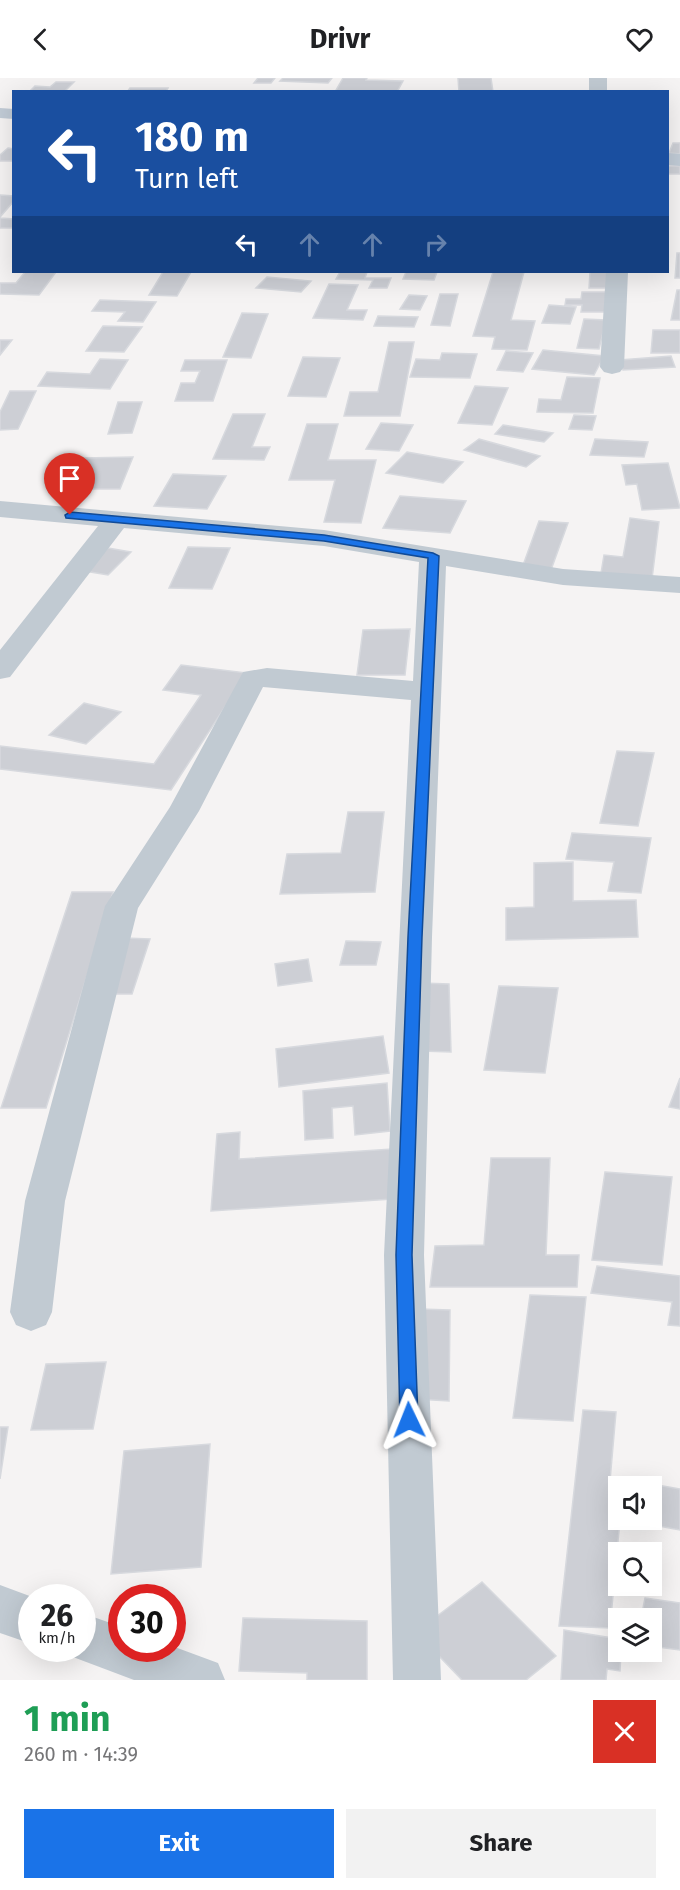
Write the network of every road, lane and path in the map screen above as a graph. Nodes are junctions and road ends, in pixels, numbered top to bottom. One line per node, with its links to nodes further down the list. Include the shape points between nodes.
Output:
1 (617, 273): 2 (street)
2 (612, 367)
3 (0, 509): 4 (street)
4 (117, 519): 5 (street, via 324,538); 7 (street)
5 (433, 556): 6 (street, via 563,577); 8 (street)
6 (680, 585)
7 (0, 670)
8 (427, 692): 9 (street, via 267,677 253,680 183,811 122,906 45,1201); 14 (street, via 404,1255)
9 (31, 1312)
10 (0, 1609): 11 (street)
11 (18, 1615)
12 (96, 1642): 13 (street)
13 (201, 1680)
14 (417, 1680)

